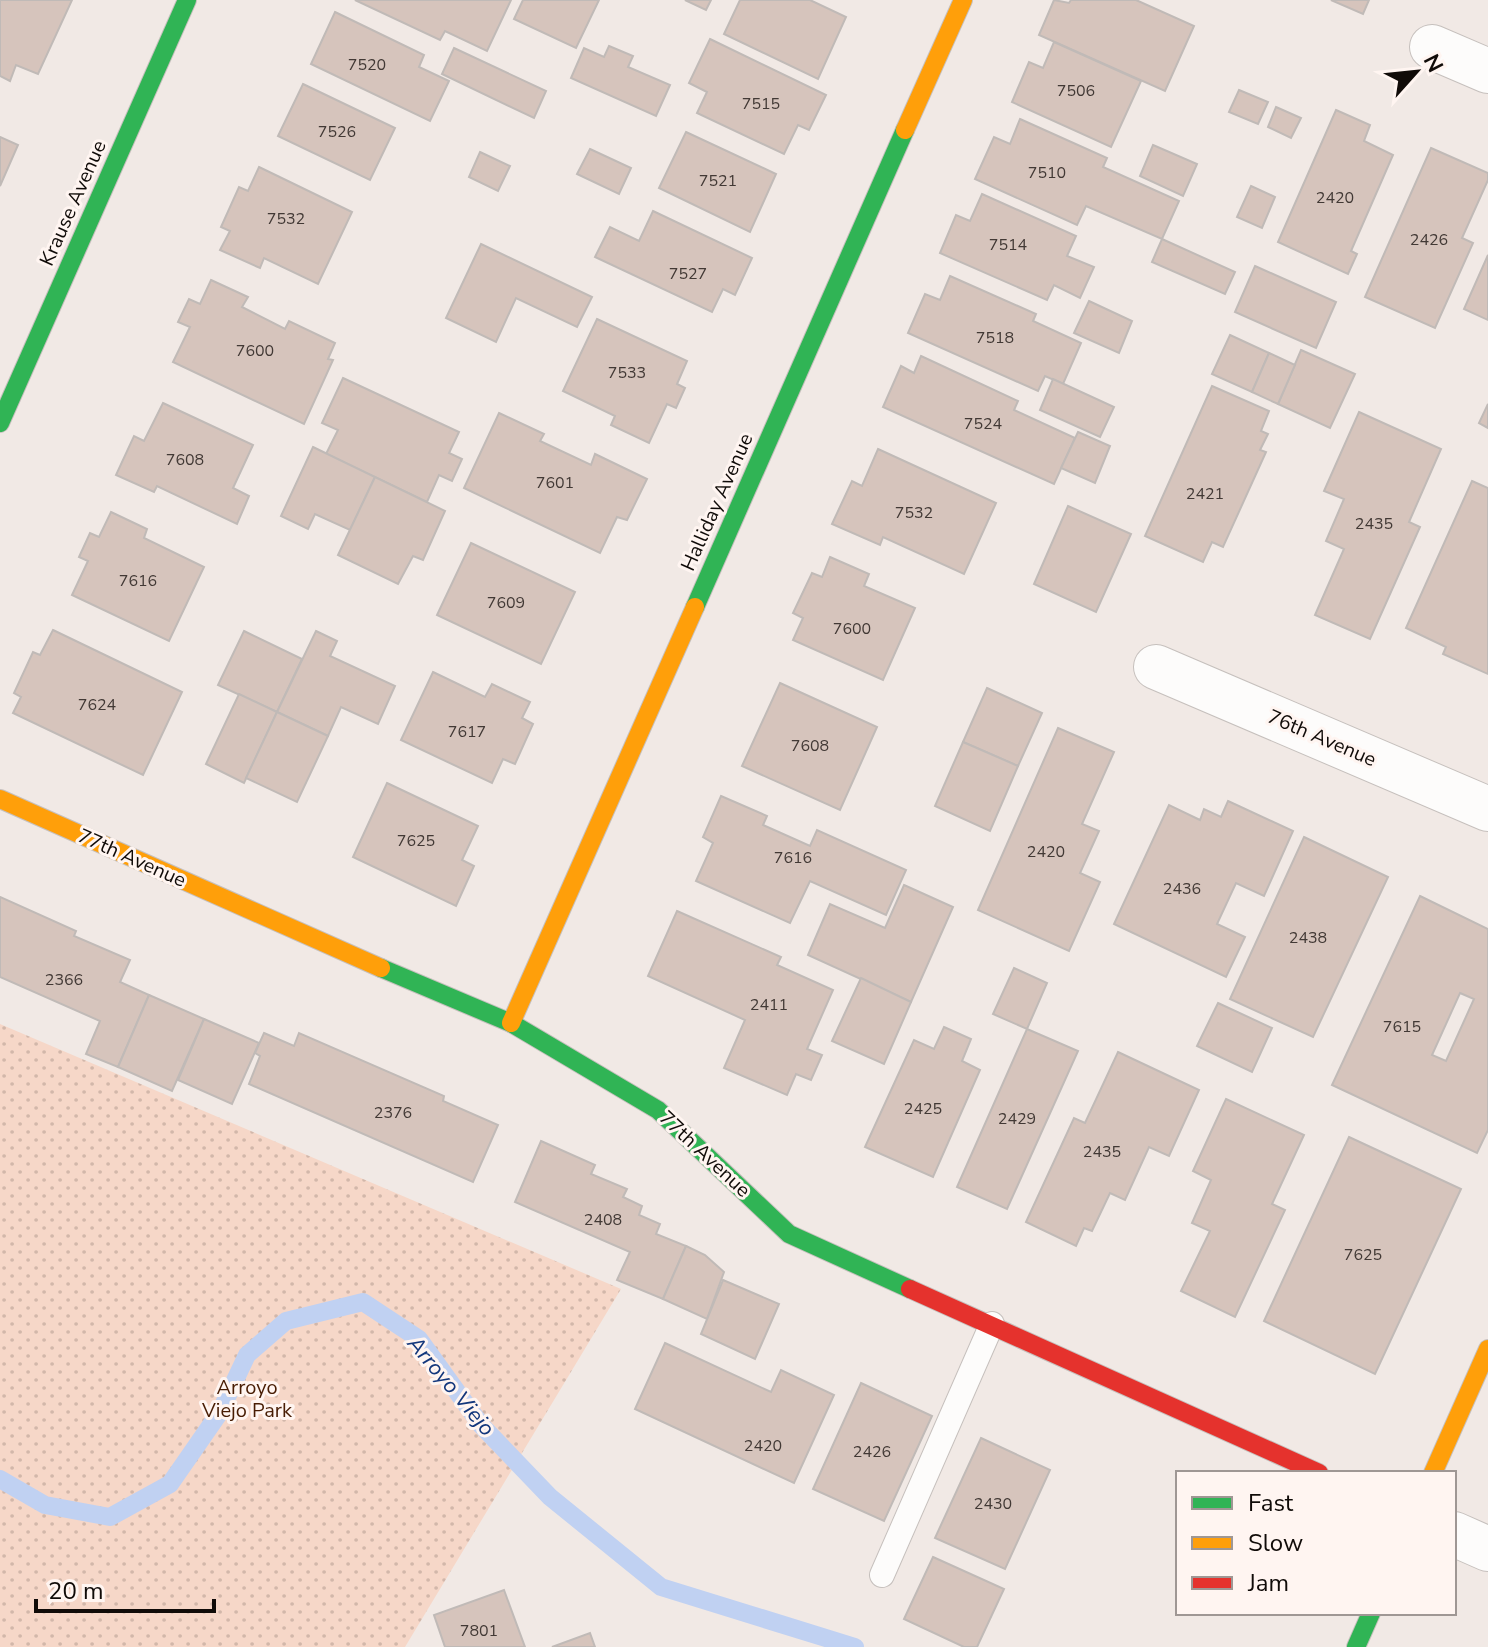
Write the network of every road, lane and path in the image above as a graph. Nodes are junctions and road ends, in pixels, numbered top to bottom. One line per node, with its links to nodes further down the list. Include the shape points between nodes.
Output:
1 (187, 0): 5 (street, Krause Avenue)
2 (963, 0): 9 (street, Halliday Avenue)
3 (1432, 47): 4 (street)
4 (1488, 71)
5 (0, 423)
6 (1156, 667): 8 (street, 76th Avenue)
7 (0, 799): 9 (street, 77th Avenue)
8 (1488, 809)
9 (511, 1023): 10 (street, 77th Avenue, via 658,1110 789,1234)
10 (992, 1324): 12 (street, 77th Avenue); 16 (lane)
11 (1488, 1349): 13 (street)
12 (1315, 1471)
13 (1434, 1471)
14 (1456, 1535): 15 (street)
15 (1488, 1549)
16 (882, 1575)
17 (1370, 1615): 18 (street)
18 (1356, 1647)

